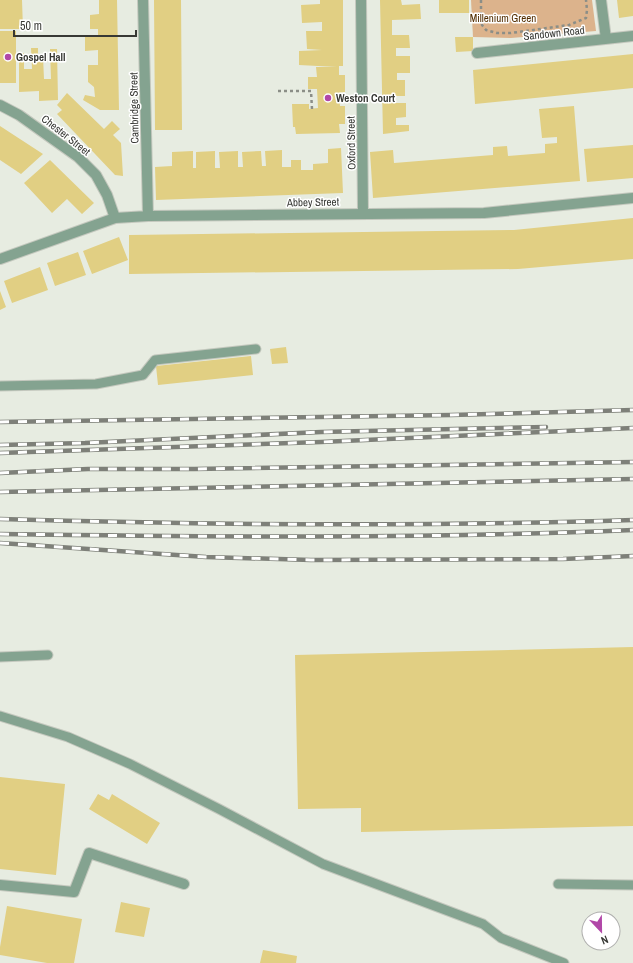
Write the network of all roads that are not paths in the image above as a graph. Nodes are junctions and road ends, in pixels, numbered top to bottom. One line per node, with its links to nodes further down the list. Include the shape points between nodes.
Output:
1 (143, 0): 10 (street, Cambridge Street)
2 (361, 0): 9 (street, Oxford Street)
3 (601, 0): 5 (street)
4 (633, 36): 5 (street, Sandown Road)
5 (606, 39): 6 (street, Sandown Road)
6 (477, 53)
7 (0, 105): 11 (street, Chester Street, via 19,115 78,157 96,175 108,195)
8 (633, 198): 9 (street, Abbey Street, via 484,213)
9 (363, 214): 10 (street, Abbey Street)
10 (148, 216): 11 (street, Abbey Street)
11 (115, 218): 12 (street, Abbey Street)
12 (0, 259)
13 (256, 349): 14 (lane, via 155,360 142,375 96,384)
14 (0, 386)
15 (48, 655): 16 (lane)
16 (0, 657)
17 (0, 716): 22 (lane, via 68,736 212,805 323,864 482,924 501,938)
18 (184, 884): 20 (street, via 89,853 74,892)
19 (558, 884): 21 (lane)
20 (0, 885)
21 (633, 885)
22 (564, 963)

